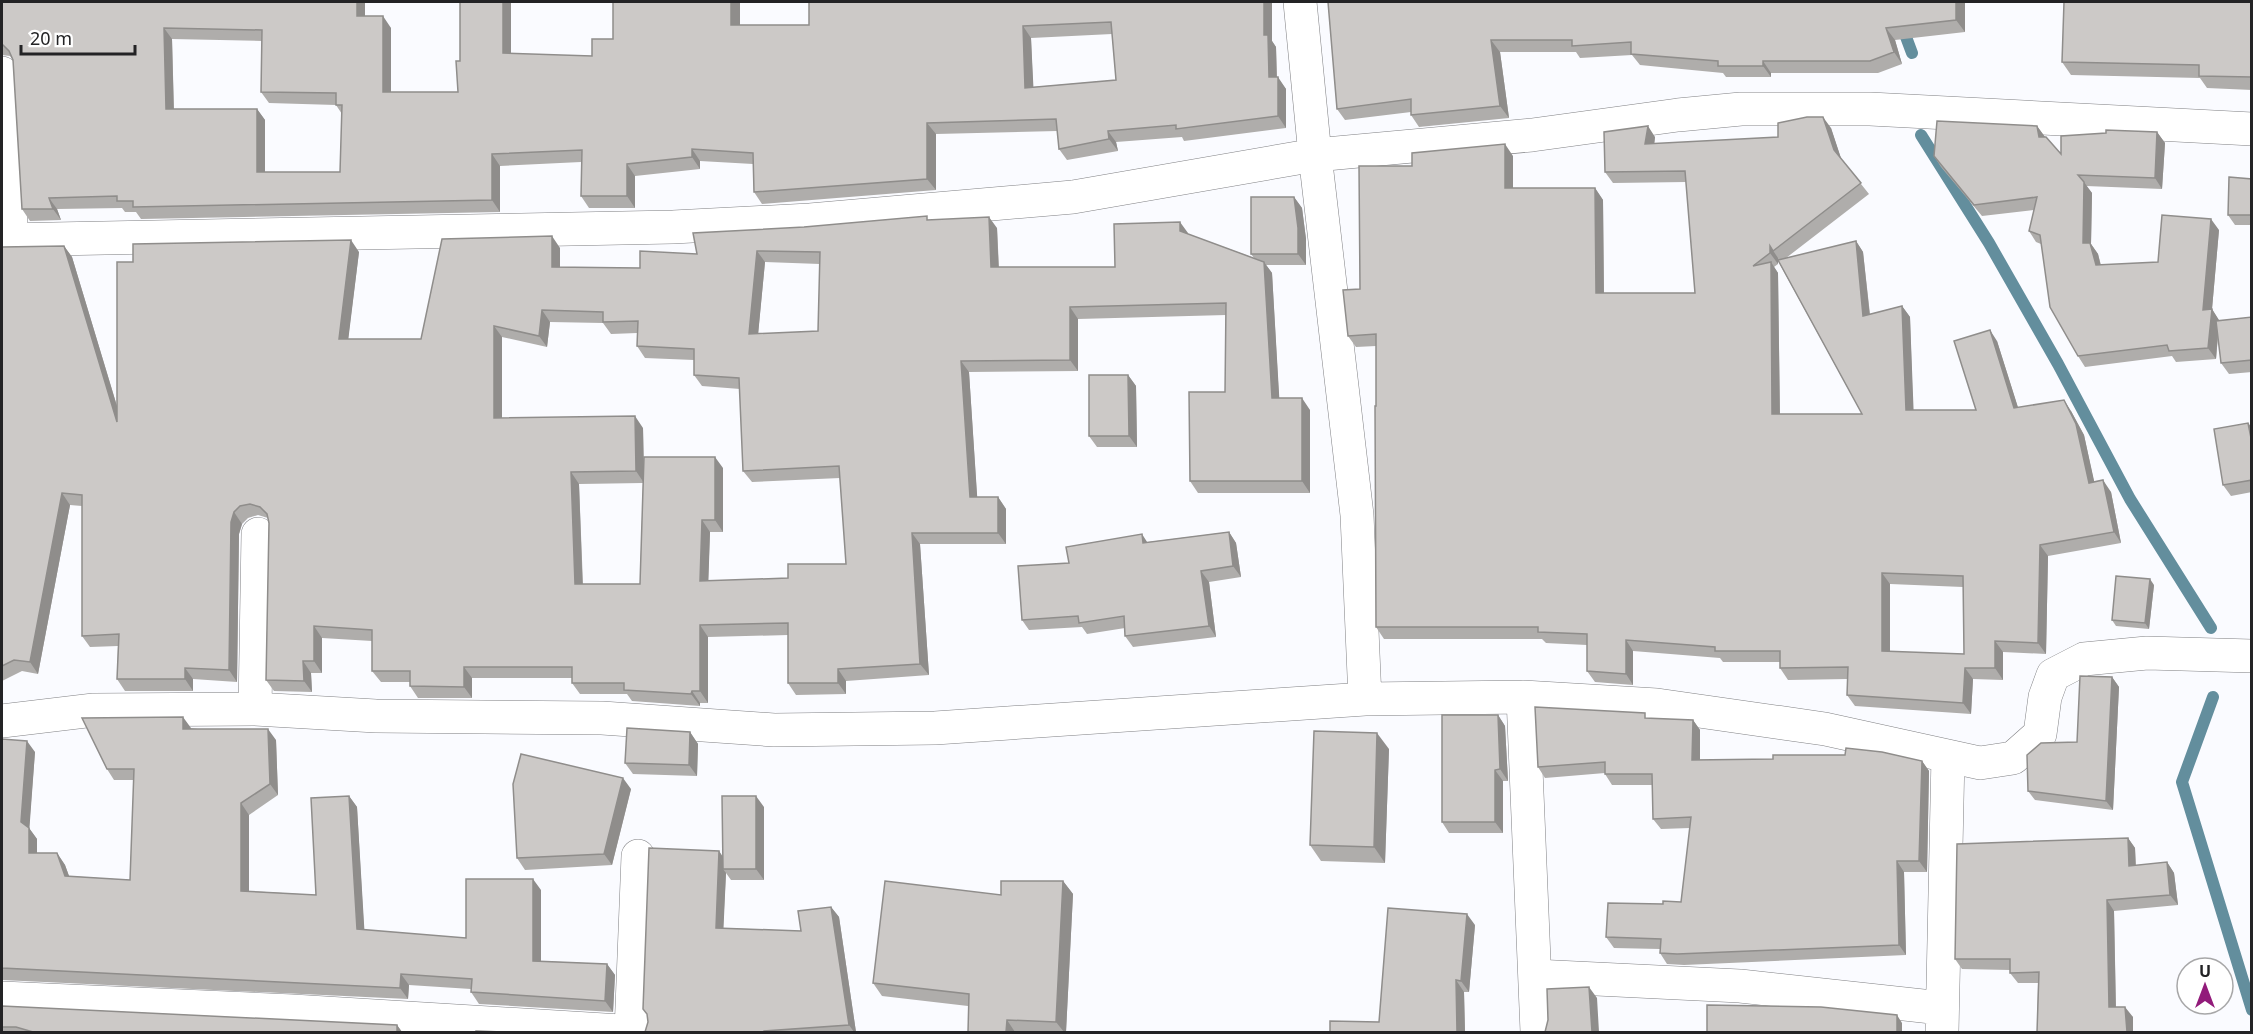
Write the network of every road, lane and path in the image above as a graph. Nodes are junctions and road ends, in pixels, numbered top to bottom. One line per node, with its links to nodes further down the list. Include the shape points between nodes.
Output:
1 (1300, 2): 4 (street)
2 (2, 73): 5 (street)
3 (2252, 129): 4 (street, via 1870,109 1741,109 1532,135)
4 (1315, 155): 5 (street, via 1073,197 810,220 673,227); 9 (street, via 1356,515)
5 (7, 240)
6 (258, 534): 10 (street)
7 (2252, 656): 12 (street, via 2147,653 2084,659 2053,675 2045,697 2040,734 2013,758 1980,763)
8 (1523, 697): 9 (street); 12 (street, via 1657,705 1825,729); 14 (street)
9 (1365, 699): 10 (street, via 863,730 774,730 602,718 376,716)
10 (255, 710): 11 (street, via 94,710)
11 (2, 721)
12 (1948, 756): 16 (street)
13 (638, 856): 17 (street)
14 (1535, 976): 16 (street, via 1740,986); 19 (street)
15 (2, 998): 17 (street)
16 (1942, 1020)
17 (632, 1032): 18 (street)
18 (637, 1032)
19 (1537, 1032)

